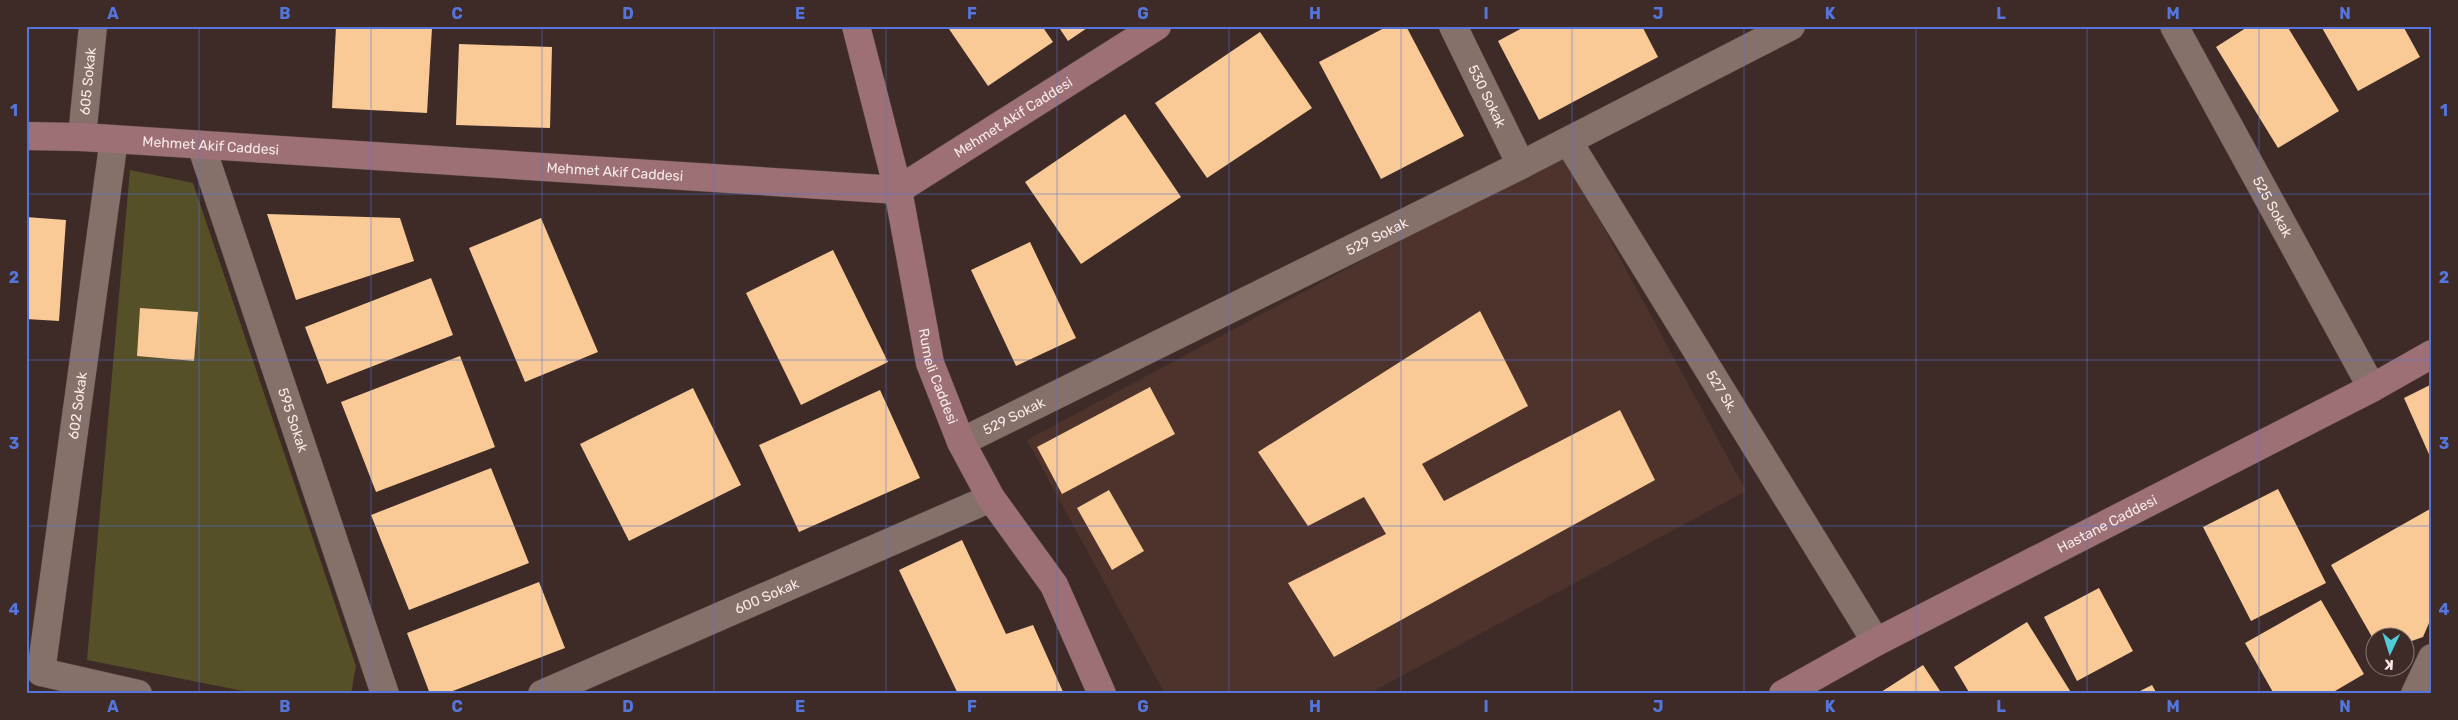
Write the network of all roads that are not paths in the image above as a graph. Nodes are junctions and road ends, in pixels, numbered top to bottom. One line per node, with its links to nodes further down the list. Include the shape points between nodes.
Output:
1 (93, 26): 8 (street, 605 Sokak)
2 (856, 26): 13 (street, Rumeli Caddesi)
3 (1157, 26): 13 (street, Mehmet Akif Caddesi)
4 (1453, 26): 12 (street, 530 Sokak)
5 (1791, 26): 10 (street, 529 Sokak)
6 (2174, 26): 15 (street, 525 Sokak)
7 (26, 136): 8 (street, Mehmet Akif Caddesi)
8 (82, 137): 9 (street, Mehmet Akif Caddesi)
9 (114, 139): 11 (street, Mehmet Akif Caddesi); 20 (street, 602 Sokak)
10 (1568, 141): 12 (street, 529 Sokak); 18 (street, 527 Sk.)
11 (200, 145): 13 (street, Mehmet Akif Caddesi); 22 (street, 595 Sokak)
12 (1521, 165): 16 (street, 529 Sokak)
13 (898, 190): 16 (street, Rumeli Caddesi, via 930,362)
14 (2432, 354): 15 (street, Hastane Caddesi)
15 (2372, 388): 18 (street, Hastane Caddesi)
16 (962, 442): 17 (street, Rumeli Caddesi)
17 (991, 498): 23 (street, 600 Sokak); 24 (street, Rumeli Caddesi, via 1054,585)
18 (1876, 642): 25 (street, Hastane Caddesi)
19 (2432, 658): 26 (street)
20 (34, 678): 21 (street)
21 (138, 694)
22 (385, 694)
23 (542, 694)
24 (1102, 694)
25 (1782, 694)
26 (2415, 694)

